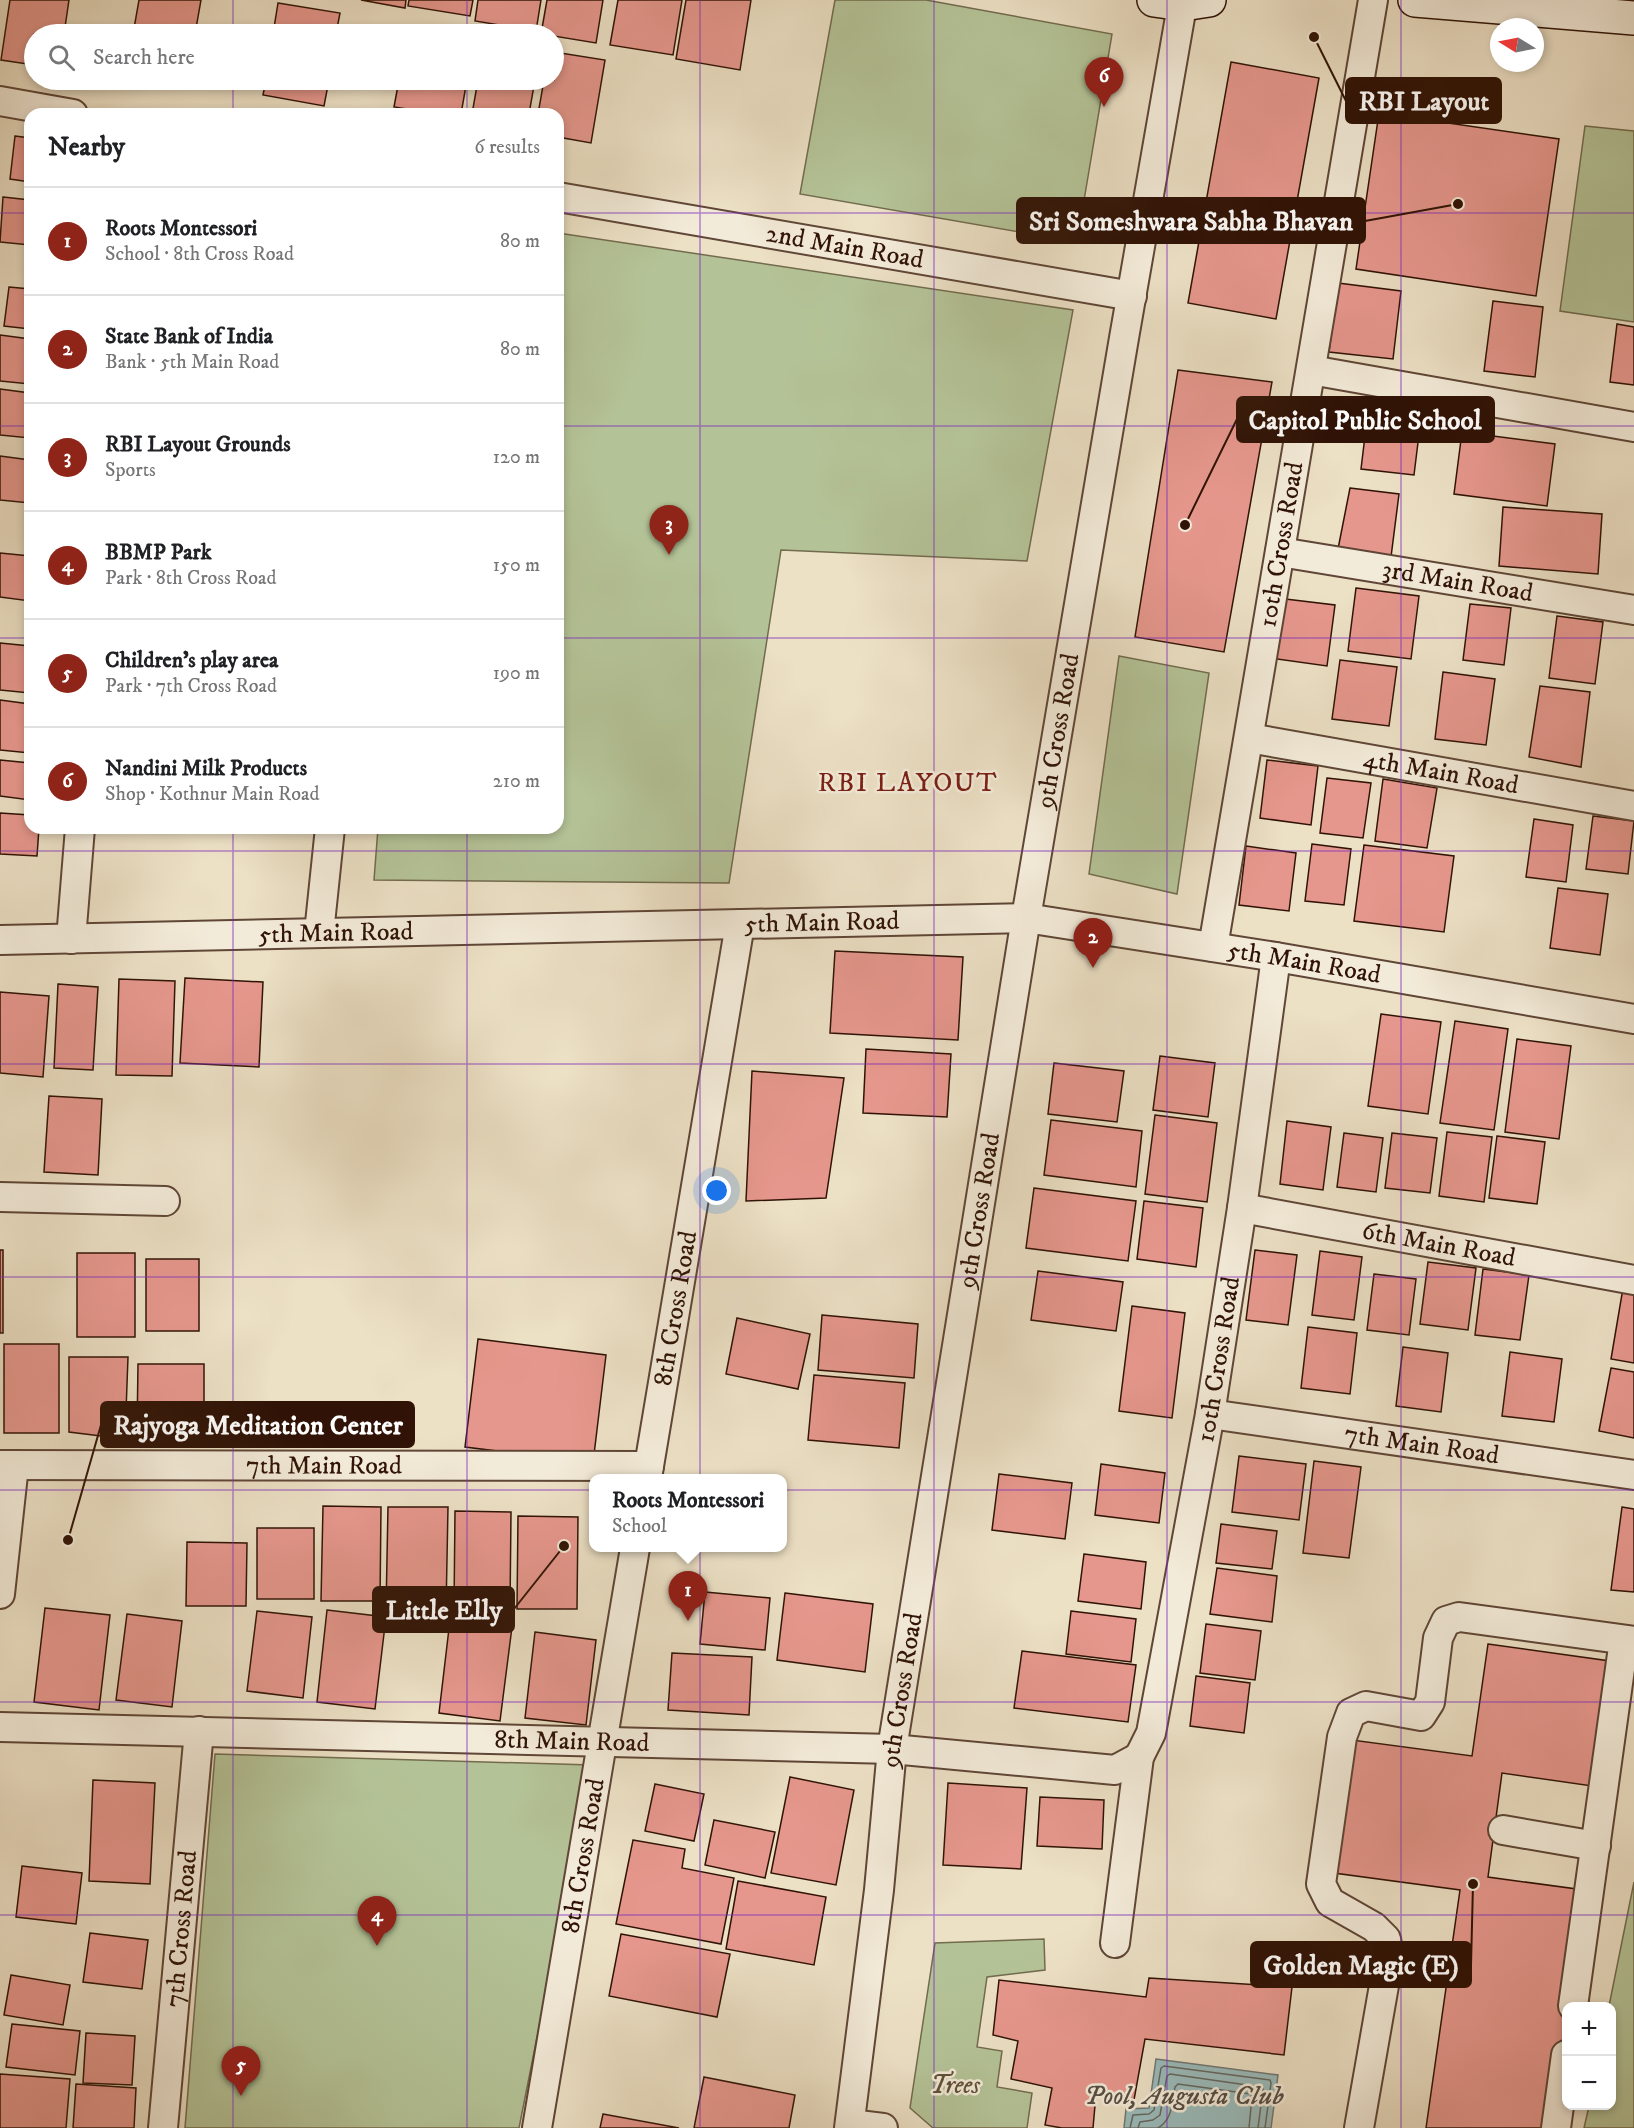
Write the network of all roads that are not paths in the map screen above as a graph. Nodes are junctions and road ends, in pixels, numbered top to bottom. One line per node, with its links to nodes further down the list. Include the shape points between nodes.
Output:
1 (1373, 0): 9 (street, 10th Cross Road)
2 (1182, 1): 8 (street, 9th Cross Road)
3 (1432, 1): 4 (main road)
4 (1612, 12)
5 (0, 101): 6 (street)
6 (39, 108)
7 (564, 198): 8 (street, 2nd Main Road)
8 (1132, 296): 17 (street, 9th Cross Road)
9 (1311, 370): 10 (street); 11 (street, 10th Cross Road)
10 (1634, 427)
11 (1280, 552): 12 (street, 3rd Main Road); 13 (street, 10th Cross Road)
12 (1634, 610)
13 (1249, 738): 14 (street, 4th Main Road); 22 (street, 10th Cross Road)
14 (1634, 806)
15 (80, 834): 20 (street)
16 (329, 834): 19 (street)
17 (1026, 918): 18 (street, 5th Main Road); 22 (street, 5th Main Road); 39 (street, 9th Cross Road)
18 (740, 924): 19 (street, 5th Main Road); 31 (street, 8th Cross Road)
19 (319, 933): 20 (street, 5th Main Road)
20 (71, 939): 21 (street, 5th Main Road)
21 (0, 940)
22 (1213, 947): 23 (street, 5th Main Road)
23 (1276, 957): 24 (street, 5th Main Road); 27 (street, 10th Cross Road)
24 (1634, 1019)
25 (0, 1197): 26 (street)
26 (165, 1201)
27 (1242, 1208): 28 (street, 6th Main Road); 29 (street, 10th Cross Road)
28 (1634, 1281)
29 (1210, 1414): 32 (street, 7th Main Road); 40 (street, 10th Cross Road, via 1151,1733)
30 (7, 1465): 31 (street, 7th Main Road); 34 (street)
31 (648, 1472)
32 (1634, 1475)
33 (634, 1552): 38 (street, 8th Cross Road)
34 (0, 1594)
35 (1629, 1641): 42 (street); 50 (street, via 1459,1617 1446,1621 1438,1638 1430,1702 1421,1716 1366,1706 1351,1713 1342,1737 1321,1884 1330,1902 1374,1927 1386,1939 1389,1957)
36 (0, 1726): 37 (street, 8th Main Road)
37 (199, 1731): 38 (street, 8th Main Road); 47 (street, 7th Cross Road)
38 (602, 1742): 39 (street, 8th Main Road); 48 (street, 8th Cross Road)
39 (892, 1749): 40 (street, 8th Main Road, via 1115,1770); 46 (street, 9th Cross Road)
40 (1139, 1757): 43 (street, 10th Cross Road)
41 (1503, 1830): 42 (street)
42 (1596, 1846): 44 (street)
43 (1114, 1943)
44 (1574, 2002)
45 (1566, 2056): 51 (street)
46 (850, 2126): 49 (street)
47 (163, 2128)
48 (537, 2128)
49 (883, 2128)
50 (1359, 2128)
51 (1556, 2128)

